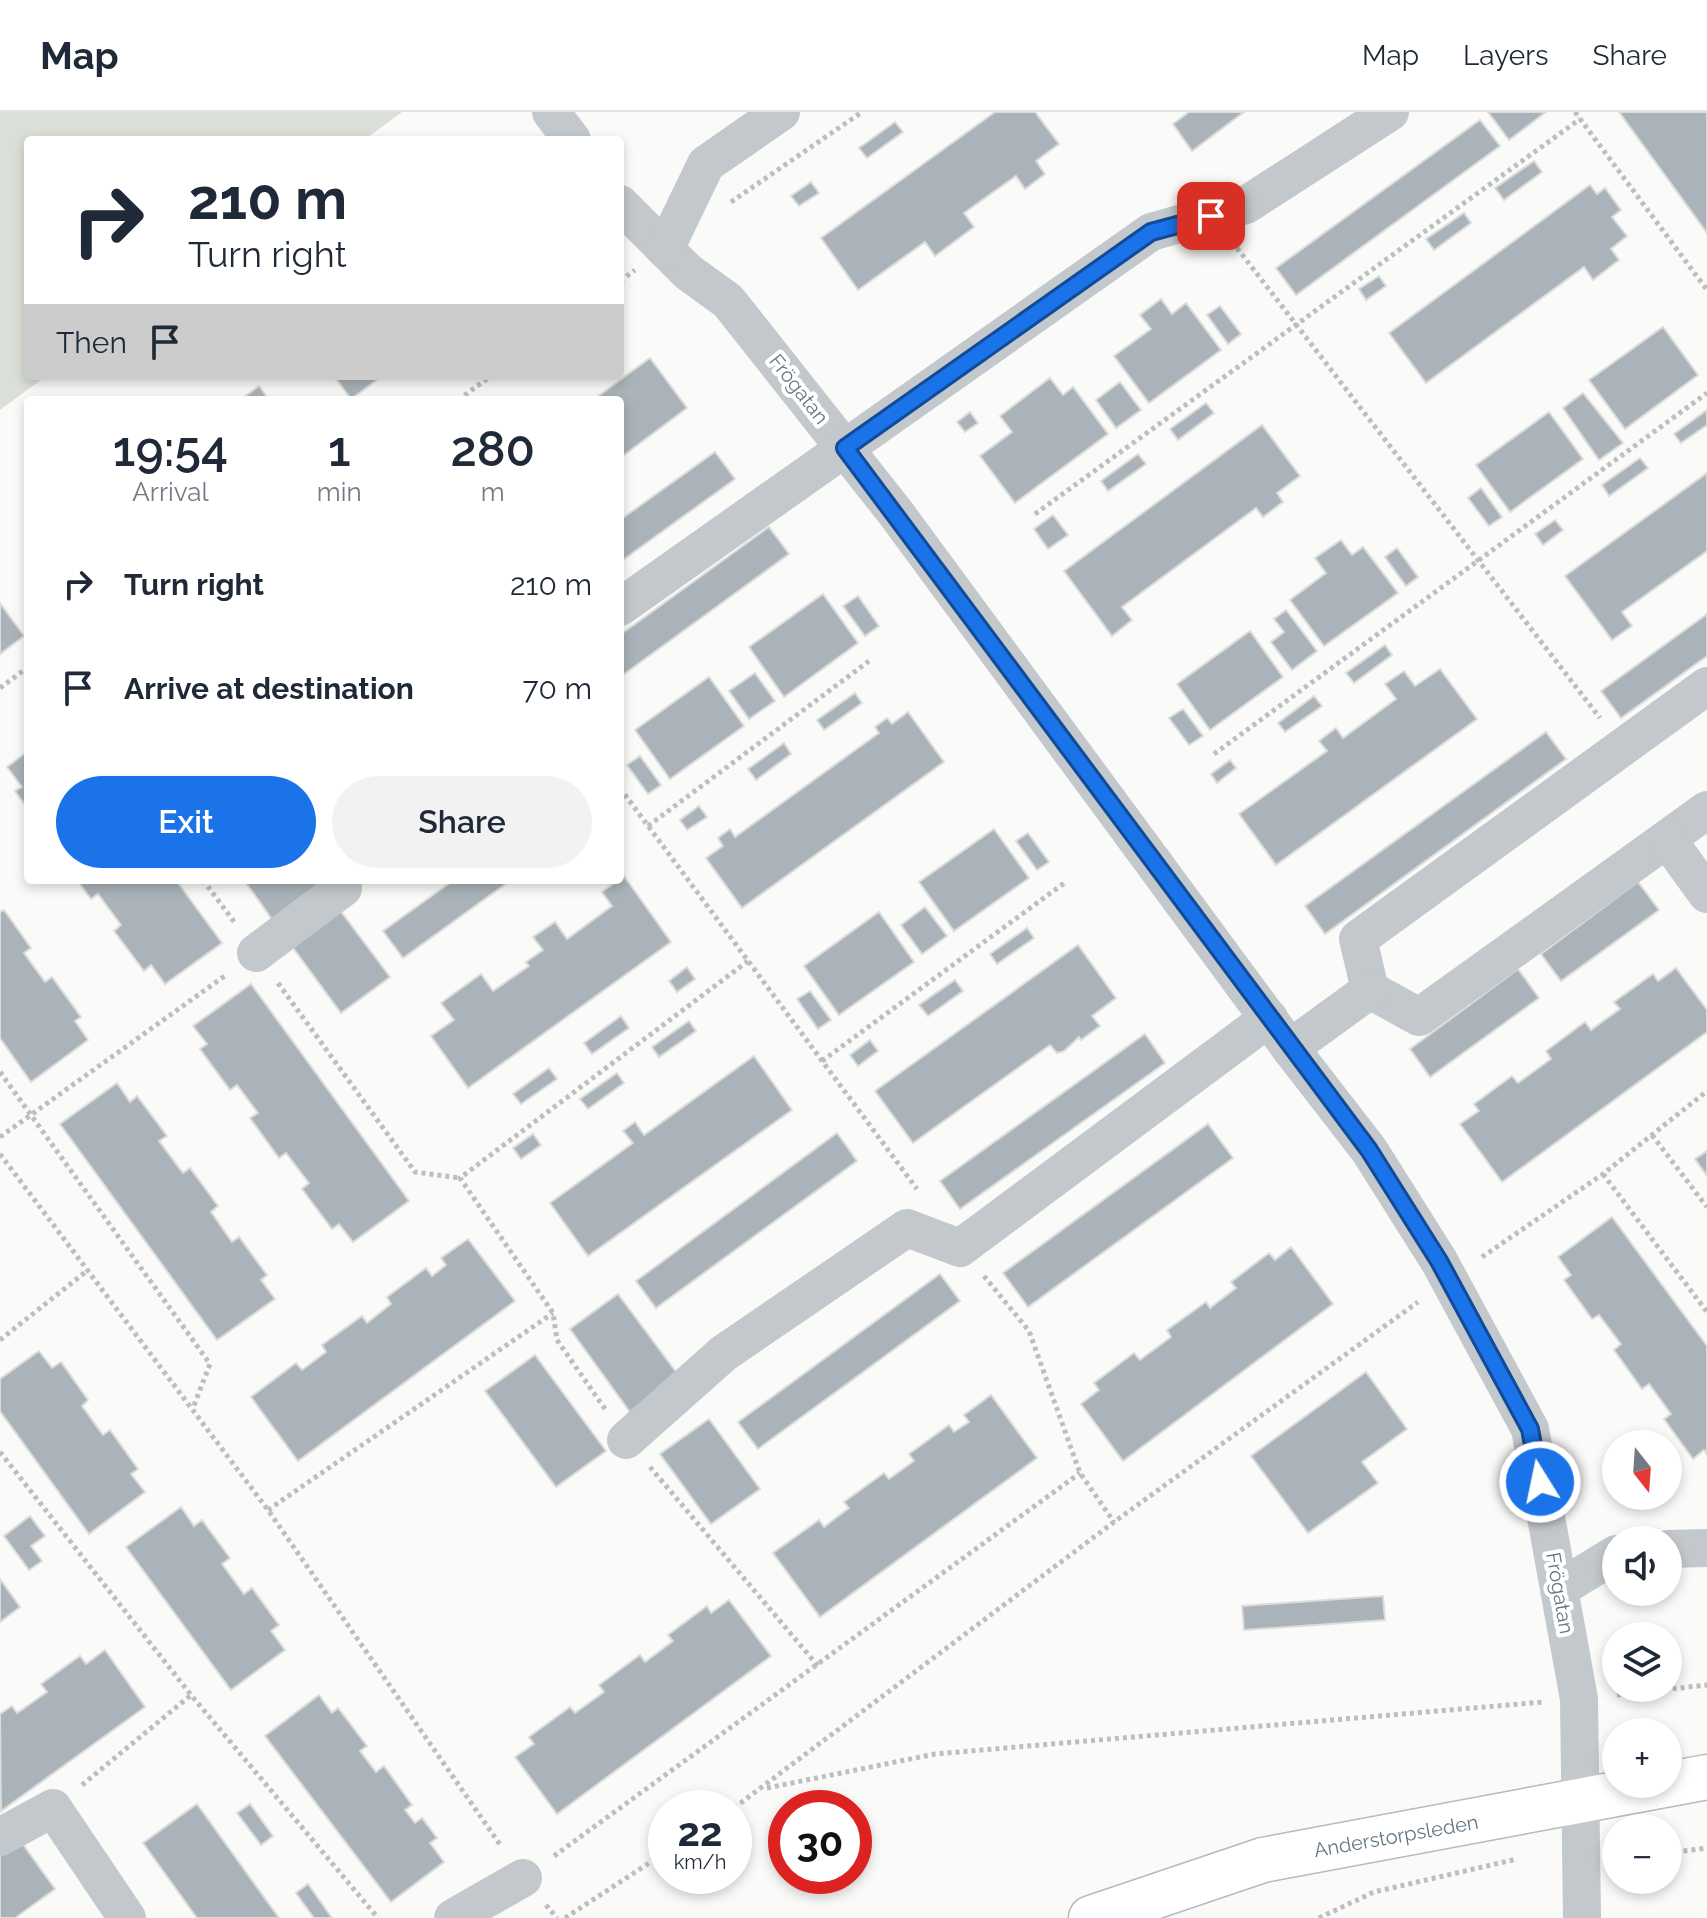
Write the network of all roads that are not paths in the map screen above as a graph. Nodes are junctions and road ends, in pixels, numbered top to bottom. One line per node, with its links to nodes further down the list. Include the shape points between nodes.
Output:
1 (551, 112): 4 (street)
2 (781, 112): 6 (street, via 706,164)
3 (1390, 112): 7 (street, via 1246,205 1151,232)
4 (569, 136)
5 (624, 208): 6 (street, Frögatan)
6 (676, 260): 7 (street, Frögatan, via 728,301)
7 (845, 448): 8 (street); 16 (street, Frögatan)
8 (624, 604)
9 (1707, 686): 15 (street, via 1358,939)
10 (1707, 810): 11 (street)
11 (1667, 839): 13 (street); 15 (street, via 1419,1017)
12 (341, 884): 14 (street, via 343,888)
13 (1707, 894)
14 (256, 953)
15 (1370, 990): 16 (street)
16 (1279, 1033): 17 (street, via 960,1248 907,1228 724,1353); 21 (street, Frögatan, via 1369,1150 1449,1280 1530,1429)
17 (626, 1440)
18 (1707, 1548): 19 (street)
19 (1682, 1549)
20 (1602, 1563): 21 (street)
21 (1559, 1589): 23 (street, Frögatan, via 1579,1699)
22 (1707, 1777): 23 (main road, Anderstorpsleden)
23 (1583, 1801): 28 (main road, Anderstorpsleden, via 1263,1860); 29 (street, Frögatan)
24 (0, 1837): 26 (street, via 53,1808)
25 (523, 1878): 27 (street)
26 (127, 1918)
27 (453, 1918)
28 (1091, 1918)
29 (1582, 1918)

